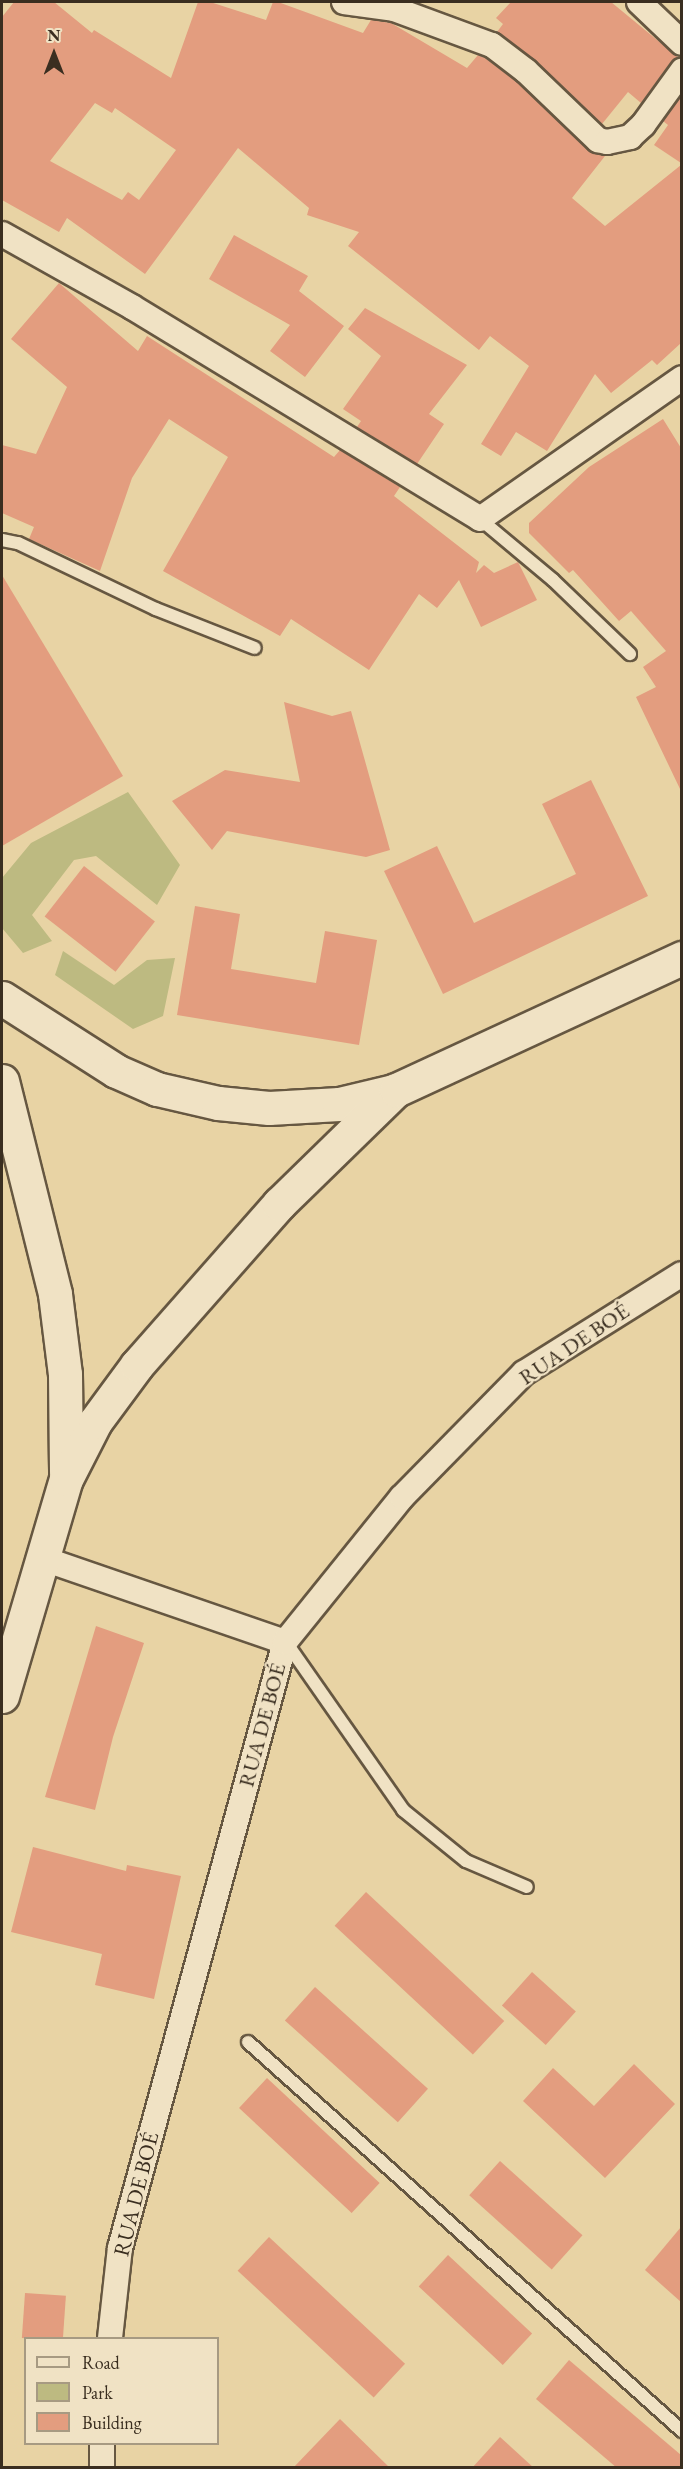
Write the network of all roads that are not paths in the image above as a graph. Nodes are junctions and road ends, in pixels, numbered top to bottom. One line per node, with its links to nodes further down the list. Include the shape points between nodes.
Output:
1 (344, 2): 4 (street, via 394,9 492,45 598,140 607,142 630,137 643,125)
2 (639, 2): 3 (street)
3 (681, 43)
4 (681, 71)
5 (2, 234): 7 (street, via 132,307)
6 (680, 383): 7 (street)
7 (480, 519): 10 (lane, via 553,580)
8 (2, 540): 9 (lane, via 18,543 156,609)
9 (255, 648)
10 (630, 654)
11 (681, 958): 14 (street)
12 (2, 998): 14 (street, via 116,1071 157,1089 218,1103 268,1108 339,1104)
13 (2, 1081): 16 (street, via 55,1294 65,1374)
14 (396, 1090): 16 (street, via 279,1204 137,1365 95,1422)
15 (681, 1274): 18 (street, RUA DE BOÉ, via 524,1373 402,1497)
16 (66, 1479): 17 (street)
17 (41, 1558): 18 (street); 19 (street)
18 (285, 1642): 20 (lane, via 403,1810 466,1861); 22 (street, RUA DE BOÉ, via 120,2248)
19 (2, 1696)
20 (528, 1887)
21 (248, 2042): 23 (lane)
22 (110, 2337)
23 (681, 2432)
24 (102, 2445): 25 (street)
25 (102, 2468)

